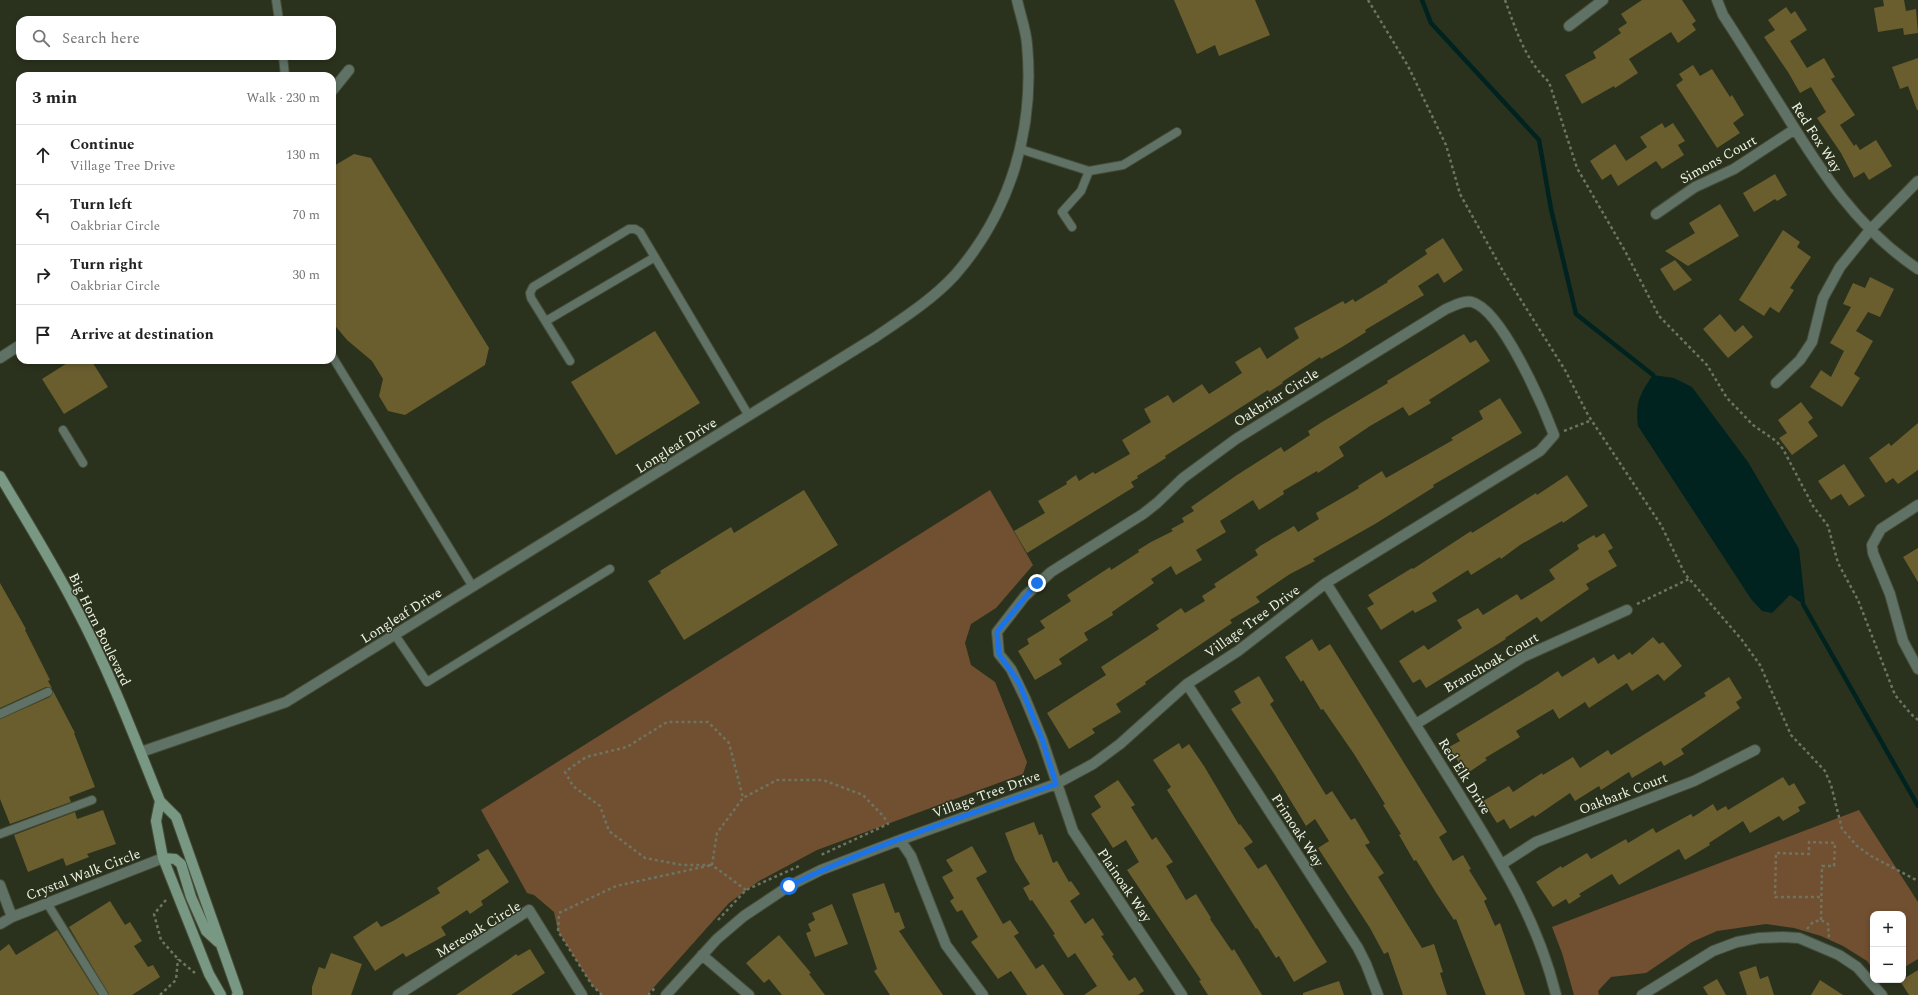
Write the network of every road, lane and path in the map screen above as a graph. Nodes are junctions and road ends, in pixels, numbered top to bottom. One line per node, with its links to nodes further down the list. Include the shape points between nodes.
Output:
1 (276, 0): 7 (lane)
2 (1016, 0): 15 (street, Longleaf Drive, via 1027,43 1029,96 1027,123)
3 (1368, 0): 30 (path, via 1408,66 1446,146 1460,194)
4 (1505, 0): 46 (path, via 1526,55 1549,82 1577,168 1659,316 1707,365 1727,398 1753,425 1783,449 1813,506 1828,526 1838,563 1858,600 1895,695)
5 (1603, 0): 8 (street)
6 (1717, 0): 13 (street, Red Fox Way)
7 (278, 16)
8 (1569, 26)
9 (283, 60): 11 (lane)
10 (349, 70): 12 (street)
11 (285, 72)
12 (336, 86)
13 (1795, 130): 18 (street, Simons Court, via 1734,169 1695,187); 20 (street, Red Fox Way, via 1840,197)
14 (1177, 132): 16 (lane, via 1123,165)
15 (1020, 150): 16 (lane); 29 (street, Longleaf Drive, via 1004,198 990,224 955,275 927,301 874,338)
16 (1089, 171): 19 (lane, via 1081,190 1062,212)
17 (1918, 181): 20 (street)
18 (1656, 214)
19 (1072, 227)
20 (1870, 230): 22 (street, Red Fox Way); 28 (street, via 1840,266 1830,284 1823,298 1812,342 1800,360)
21 (654, 257): 23 (lane); 23 (lane, via 640,232 629,229 533,287 531,298); 29 (lane)
22 (1918, 269)
23 (546, 321): 26 (lane)
24 (16, 348): 25 (street)
25 (0, 358)
26 (570, 361)
27 (336, 363): 39 (lane)
28 (1776, 383)
29 (749, 416): 39 (street, Longleaf Drive)
30 (1592, 420): 32 (path); 37 (path, via 1662,525)
31 (63, 430): 33 (lane)
32 (1554, 434): 38 (street, Village Tree Drive, via 1540,451); 50 (street, Oakbriar Circle, via 1519,358 1488,311 1472,301 1446,309 1236,438 1183,478 1143,514 1046,576 1025,596 997,632 999,654 1019,683 1042,739)
33 (83, 463)
34 (0, 476): 49 (main road, Big Horn Boulevard, via 77,608 109,675)
35 (1918, 505): 42 (street, via 1881,530 1872,544 1903,641)
36 (610, 569): 41 (lane, via 427,682)
37 (1689, 579): 40 (path); 60 (path, via 1742,640 1755,659 1791,735 1825,772 1831,785 1842,829 1857,846 1871,856)
38 (1326, 584): 43 (street, Village Tree Drive, via 1238,651); 47 (street, Red Elk Drive)
39 (472, 587): 41 (street, Longleaf Drive)
40 (1627, 610): 47 (street, Branchoak Court, via 1523,657)
41 (395, 635): 49 (street, Longleaf Drive, via 286,702)
42 (1918, 668)
43 (1187, 684): 50 (street, Village Tree Drive, via 1115,748 1093,764); 86 (street, Primoak Way, via 1358,948)
44 (48, 692): 45 (lane)
45 (0, 714)
46 (1918, 720)
47 (1416, 724): 58 (street, Red Elk Drive)
48 (1755, 750): 58 (street, Oakbark Court, via 1694,781 1536,842)
49 (141, 752): 53 (main road, Big Horn Boulevard)
50 (1056, 784): 56 (street, Village Tree Drive); 85 (street, Plainoak Way, via 1081,846)
51 (743, 798): 54 (path, via 777,780 822,780 864,795); 59 (path, via 717,833); 59 (path, via 730,743 708,722 667,722 628,747 586,757 565,772 573,786 600,806 609,831 645,858 682,865)
52 (92, 800): 55 (lane)
53 (160, 800): 57 (main road, via 156,821); 71 (main road, Big Horn Boulevard, via 176,817)
54 (884, 817)
55 (0, 834)
56 (900, 840): 72 (street, Village Tree Drive, via 820,870 789,886 744,916); 84 (street, via 911,856 946,945)
57 (164, 858): 63 (main road); 65 (street, Crystal Walk Circle); 71 (main road, via 175,859 181,864 191,897 206,931)
58 (1502, 864): 87 (street, Red Elk Drive, via 1524,904 1543,950)
59 (712, 865): 62 (path); 81 (path, via 616,886 559,913 558,931 592,985)
60 (1918, 881)
61 (0, 885): 66 (street)
62 (746, 890)
63 (177, 895): 73 (path, via 167,900 154,914 161,940); 74 (main road)
64 (1821, 898): 64 (path, via 1822,866 1834,866 1835,843 1809,842 1809,854 1776,853 1775,897); 67 (path)
65 (47, 903): 66 (street, Crystal Walk Circle); 75 (lane)
66 (12, 917): 68 (street, Crystal Walk Circle)
67 (1821, 920): 69 (path, via 1813,922); 70 (path, via 1828,924)
68 (0, 924)
69 (1799, 938): 88 (street, via 1760,938 1737,942 1689,965); 89 (street, via 1839,955 1857,967)
70 (1828, 942)
71 (221, 945): 78 (main road, Big Horn Boulevard)
72 (702, 954): 82 (street, Village Tree Drive); 83 (street)
73 (178, 959): 74 (path, via 199,977); 76 (path, via 176,980)
74 (209, 974): 77 (main road)
75 (104, 995)
76 (160, 995)
77 (221, 995)
78 (237, 995)
79 (398, 995): 80 (street, Mereoak Circle, via 529,910)
80 (582, 995)
81 (602, 995)
82 (666, 995)
83 (749, 995)
84 (983, 995)
85 (1182, 995)
86 (1378, 995)
87 (1556, 995)
88 (1642, 995)
89 (1882, 995)

